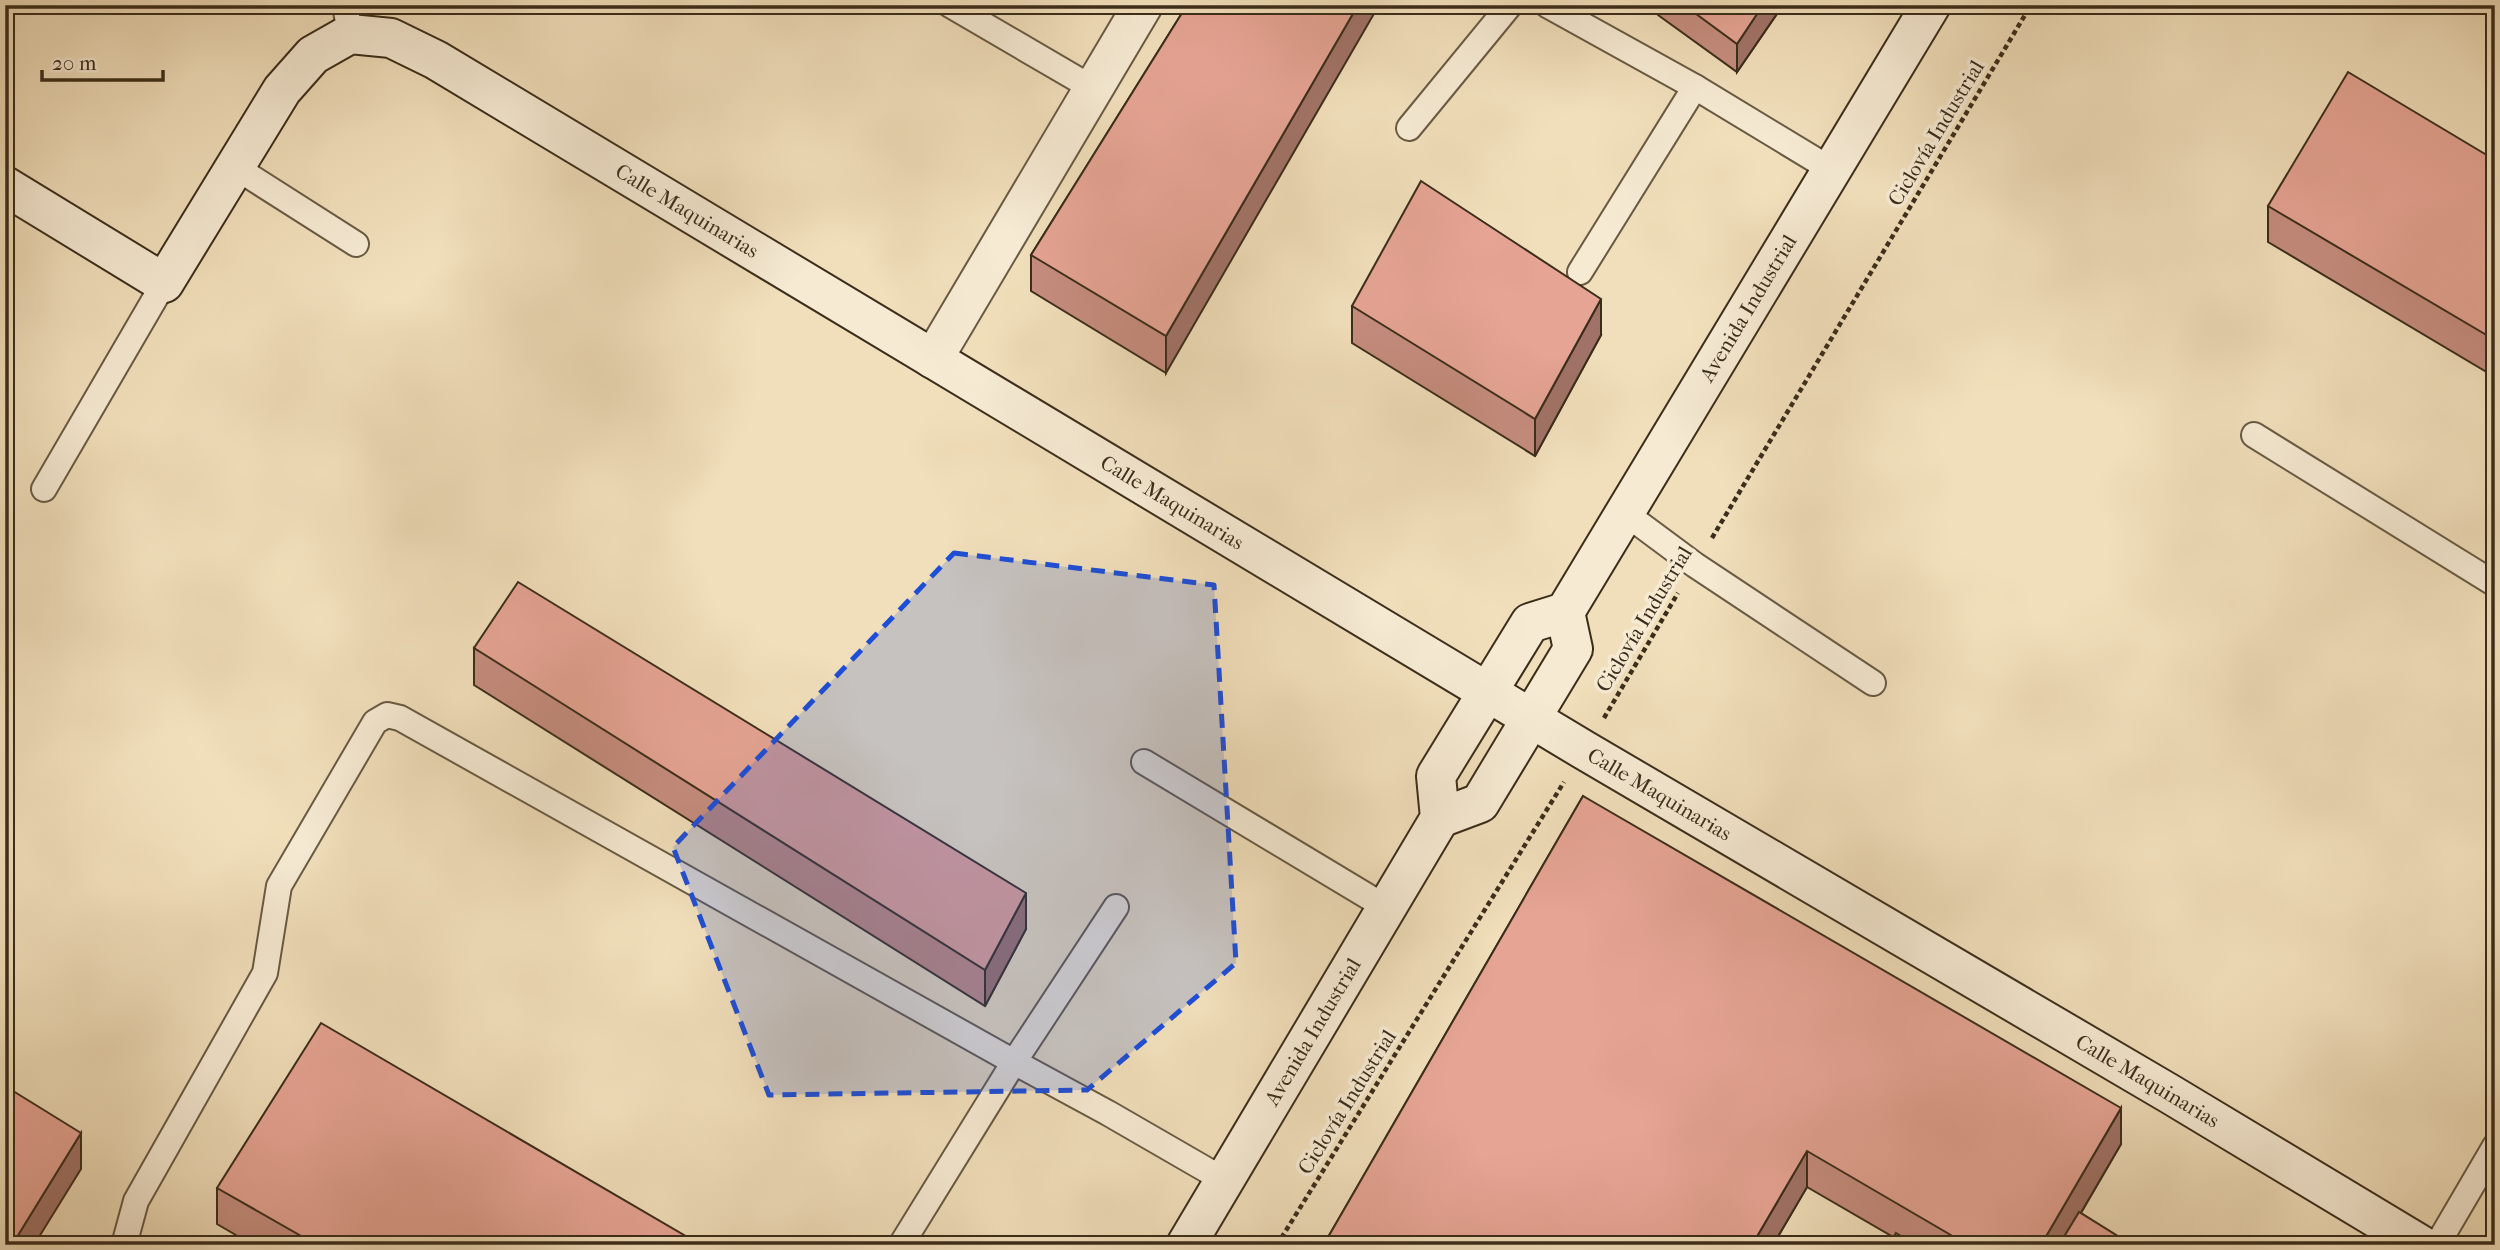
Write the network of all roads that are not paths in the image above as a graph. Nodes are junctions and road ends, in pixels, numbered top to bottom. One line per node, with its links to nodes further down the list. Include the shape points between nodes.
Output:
1 (950, 5): 8 (lane)
2 (1143, 5): 8 (street)
3 (1510, 5): 9 (lane)
4 (1547, 5): 7 (lane)
5 (1931, 5): 11 (street, Avenida Industrial)
6 (348, 20): 10 (street, Calle Maquinarias, via 282,90); 16 (street, Calle Maquinarias, via 436,60)
7 (1695, 87): 11 (lane); 14 (lane)
8 (1094, 89): 16 (street)
9 (1409, 128)
10 (235, 167): 13 (lane); 15 (street, Calle Maquinarias)
11 (1832, 170): 19 (street, Avenida Industrial)
12 (5, 186): 15 (street)
13 (356, 244)
14 (1580, 272)
15 (164, 283): 18 (lane)
16 (933, 359): 23 (street, Calle Maquinarias)
17 (2254, 435): 20 (lane)
18 (44, 489)
19 (1625, 513): 21 (street, Avenida Industrial); 22 (lane)
20 (2495, 584)
21 (1565, 612): 23 (street, via 1530,623); 24 (street, via 1573,649)
22 (1873, 683)
23 (1487, 692): 24 (street, Calle Maquinarias); 26 (street, via 1436,776)
24 (1531, 719): 26 (street, via 1480,803); 35 (street, Calle Maquinarias)
25 (1143, 762): 28 (lane)
26 (1440, 818): 28 (street, Avenida Industrial)
27 (1116, 907): 29 (lane)
28 (1387, 908): 31 (street, Avenida Industrial)
29 (1014, 1062): 31 (lane); 32 (lane, via 400,718 387,715 374,722 279,886 265,973 136,1201); 33 (lane)
30 (2495, 1146): 36 (lane)
31 (1224, 1180): 34 (street, Avenida Industrial)
32 (124, 1245)
33 (901, 1245)
34 (1186, 1245)
35 (2421, 1245)
36 (2437, 1245)

